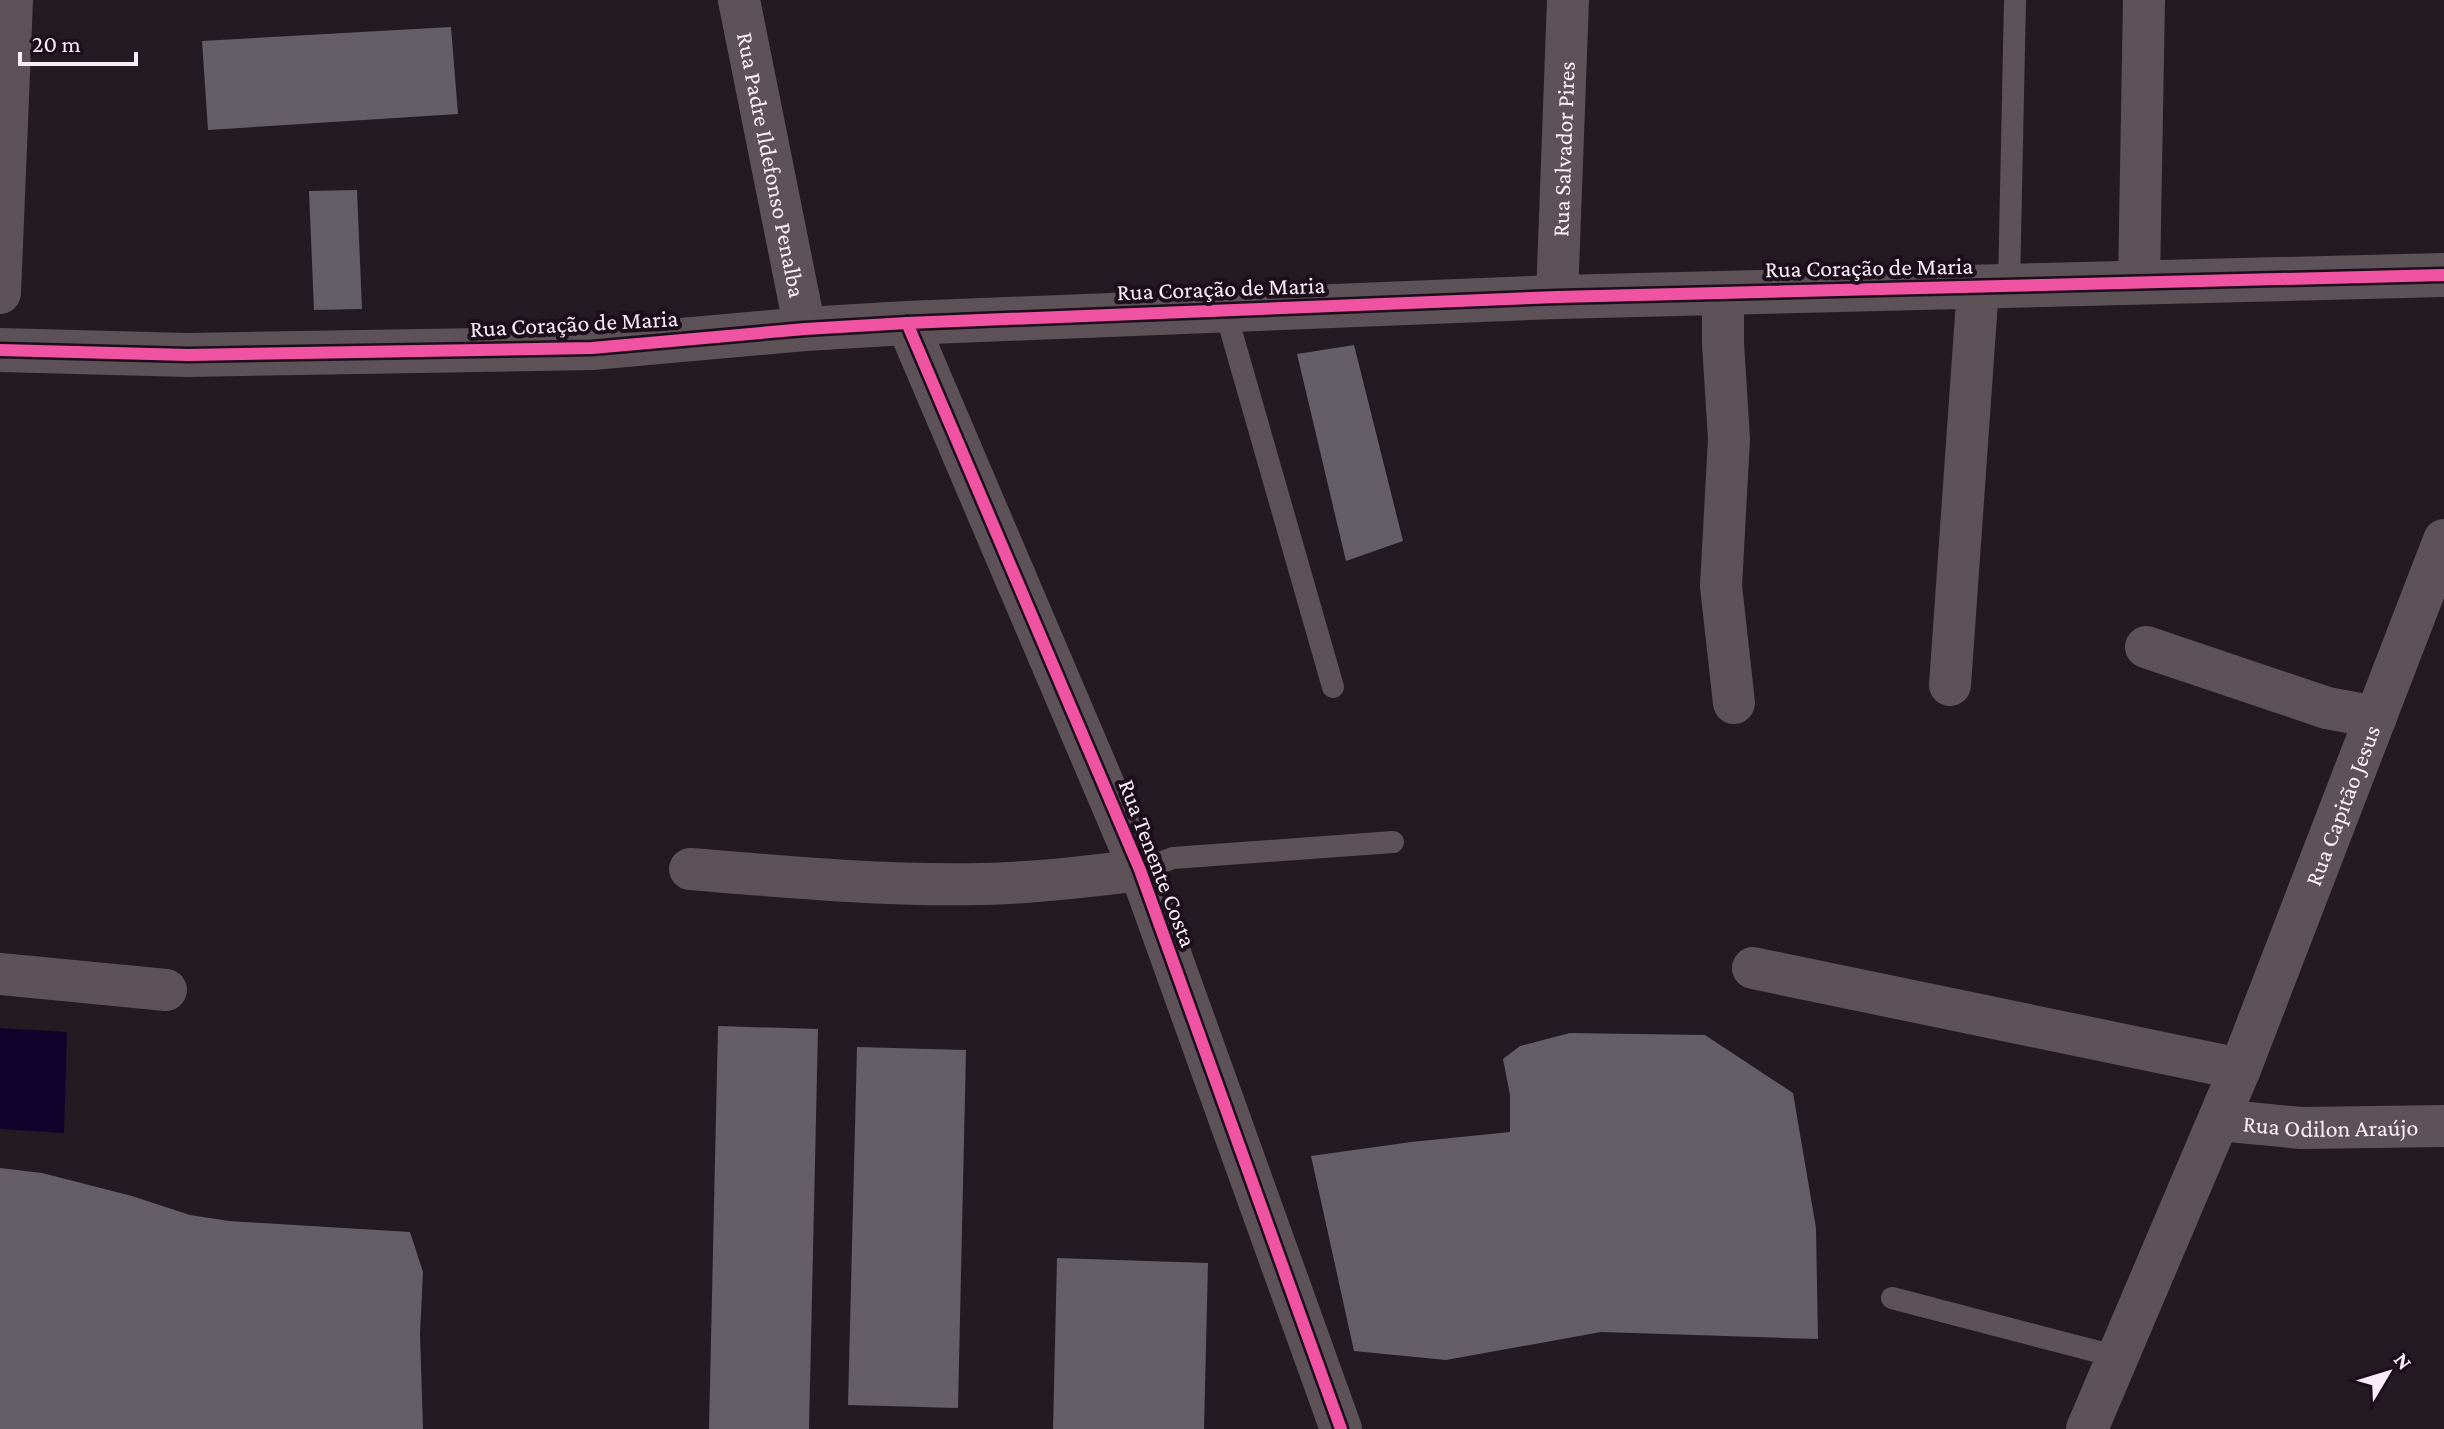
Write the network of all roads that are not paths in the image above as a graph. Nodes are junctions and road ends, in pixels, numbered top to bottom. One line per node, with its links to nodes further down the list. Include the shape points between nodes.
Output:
1 (12, 0): 9 (street)
2 (739, 0): 14 (street, Rua Padre Ildefonso Penalba)
3 (1568, 0): 11 (street, Rua Salvador Pires)
4 (2015, 0): 8 (lane)
5 (2144, 0): 7 (street)
6 (2444, 275): 7 (street, Rua Coração de Maria)
7 (2139, 282): 8 (street, Rua Coração de Maria)
8 (1994, 286): 10 (street, Rua Coração de Maria); 18 (street)
9 (0, 293)
10 (1723, 293): 11 (street, Rua Coração de Maria); 20 (street, via 1729,439 1721,586)
11 (1557, 297): 12 (street, Rua Coração de Maria)
12 (1225, 310): 13 (street, Rua Coração de Maria); 19 (lane)
13 (907, 323): 14 (street, Rua Coração de Maria); 24 (street, Rua Tenente Costa)
14 (805, 329): 15 (street, Rua Coração de Maria, via 592,348 188,355)
15 (0, 350)
16 (2444, 540): 21 (street, Rua Capitão Jesus)
17 (2146, 647): 21 (street, via 2327,708)
18 (1950, 685)
19 (1333, 687)
20 (1734, 703)
21 (2376, 717): 28 (street, Rua Capitão Jesus)
22 (1393, 842): 24 (lane, via 1173,858)
23 (690, 869): 24 (street, via 846,882 980,884)
24 (1140, 870): 33 (street, Rua Tenente Costa)
25 (1753, 968): 28 (street)
26 (0, 974): 27 (street)
27 (166, 990)
28 (2240, 1069): 29 (street, Rua Capitão Jesus)
29 (2219, 1120): 30 (street, Rua Odilon Araújo, via 2301,1128); 32 (street, Rua Capitão Jesus)
30 (2444, 1126)
31 (1892, 1298): 32 (lane)
32 (2118, 1357): 34 (street, Rua Capitão Jesus)
33 (1341, 1429)
34 (2087, 1429)

